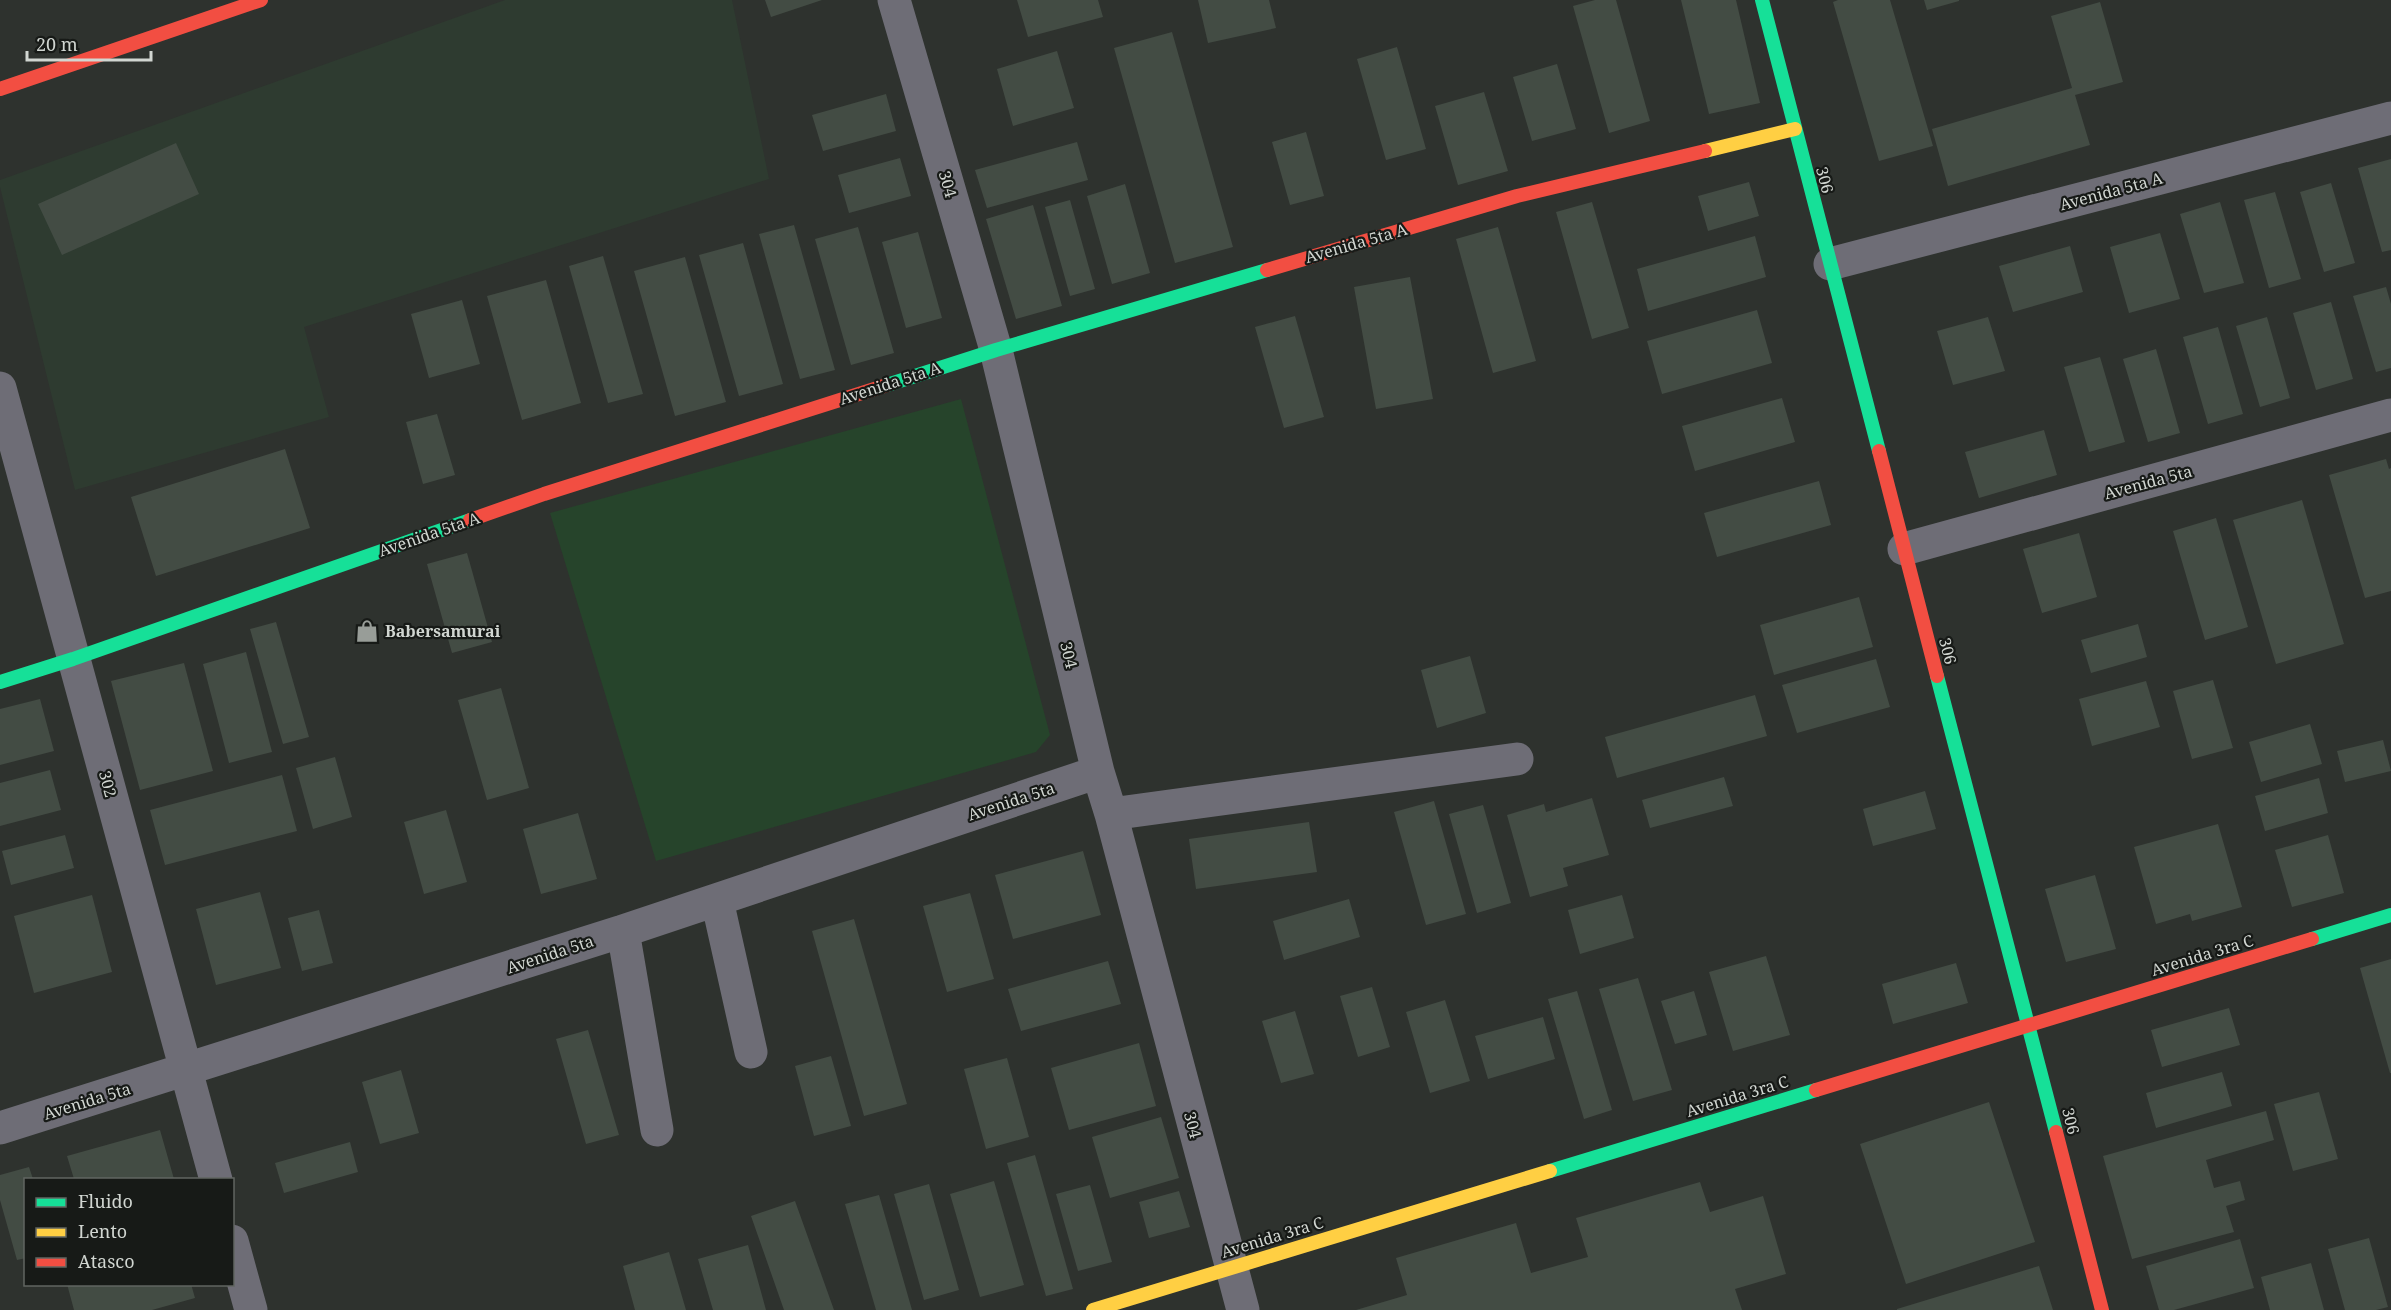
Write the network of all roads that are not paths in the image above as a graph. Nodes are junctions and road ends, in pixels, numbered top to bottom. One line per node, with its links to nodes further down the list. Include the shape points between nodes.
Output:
1 (261, 0): 4 (main road)
2 (894, 0): 8 (street, 304)
3 (1762, 0): 6 (main road, 306)
4 (0, 89)
5 (2391, 118): 7 (street, Avenida 5ta A)
6 (1795, 129): 7 (main road, 306); 8 (main road, Avenida 5ta A, via 1517,196)
7 (1830, 264): 11 (main road, 306)
8 (996, 350): 12 (main road, Avenida 5ta A, via 544,494); 15 (street, 304)
9 (0, 388): 12 (street, 302)
10 (2391, 415): 11 (street, Avenida 5ta)
11 (1904, 549): 20 (main road, 306)
12 (73, 659): 13 (main road, Avenida 5ta A); 22 (street, 302)
13 (0, 682)
14 (1517, 759): 16 (street)
15 (1098, 772): 16 (street, 304); 17 (street, Avenida 5ta)
16 (1111, 814): 27 (street, 304)
17 (717, 900): 19 (street, Avenida 5ta); 21 (street)
18 (2391, 915): 20 (main road, Avenida 3ra C)
19 (623, 931): 22 (street, Avenida 5ta); 24 (street)
20 (2030, 1025): 27 (main road, Avenida 3ra C); 31 (main road, 306)
21 (751, 1052)
22 (187, 1070): 23 (street, Avenida 5ta); 25 (street, 302)
23 (0, 1128)
24 (657, 1130)
25 (216, 1178)
26 (234, 1248): 28 (street)
27 (1231, 1267): 29 (main road, Avenida 3ra C); 30 (street, 304)
28 (251, 1310)
29 (1093, 1310)
30 (1243, 1310)
31 (2102, 1310)

